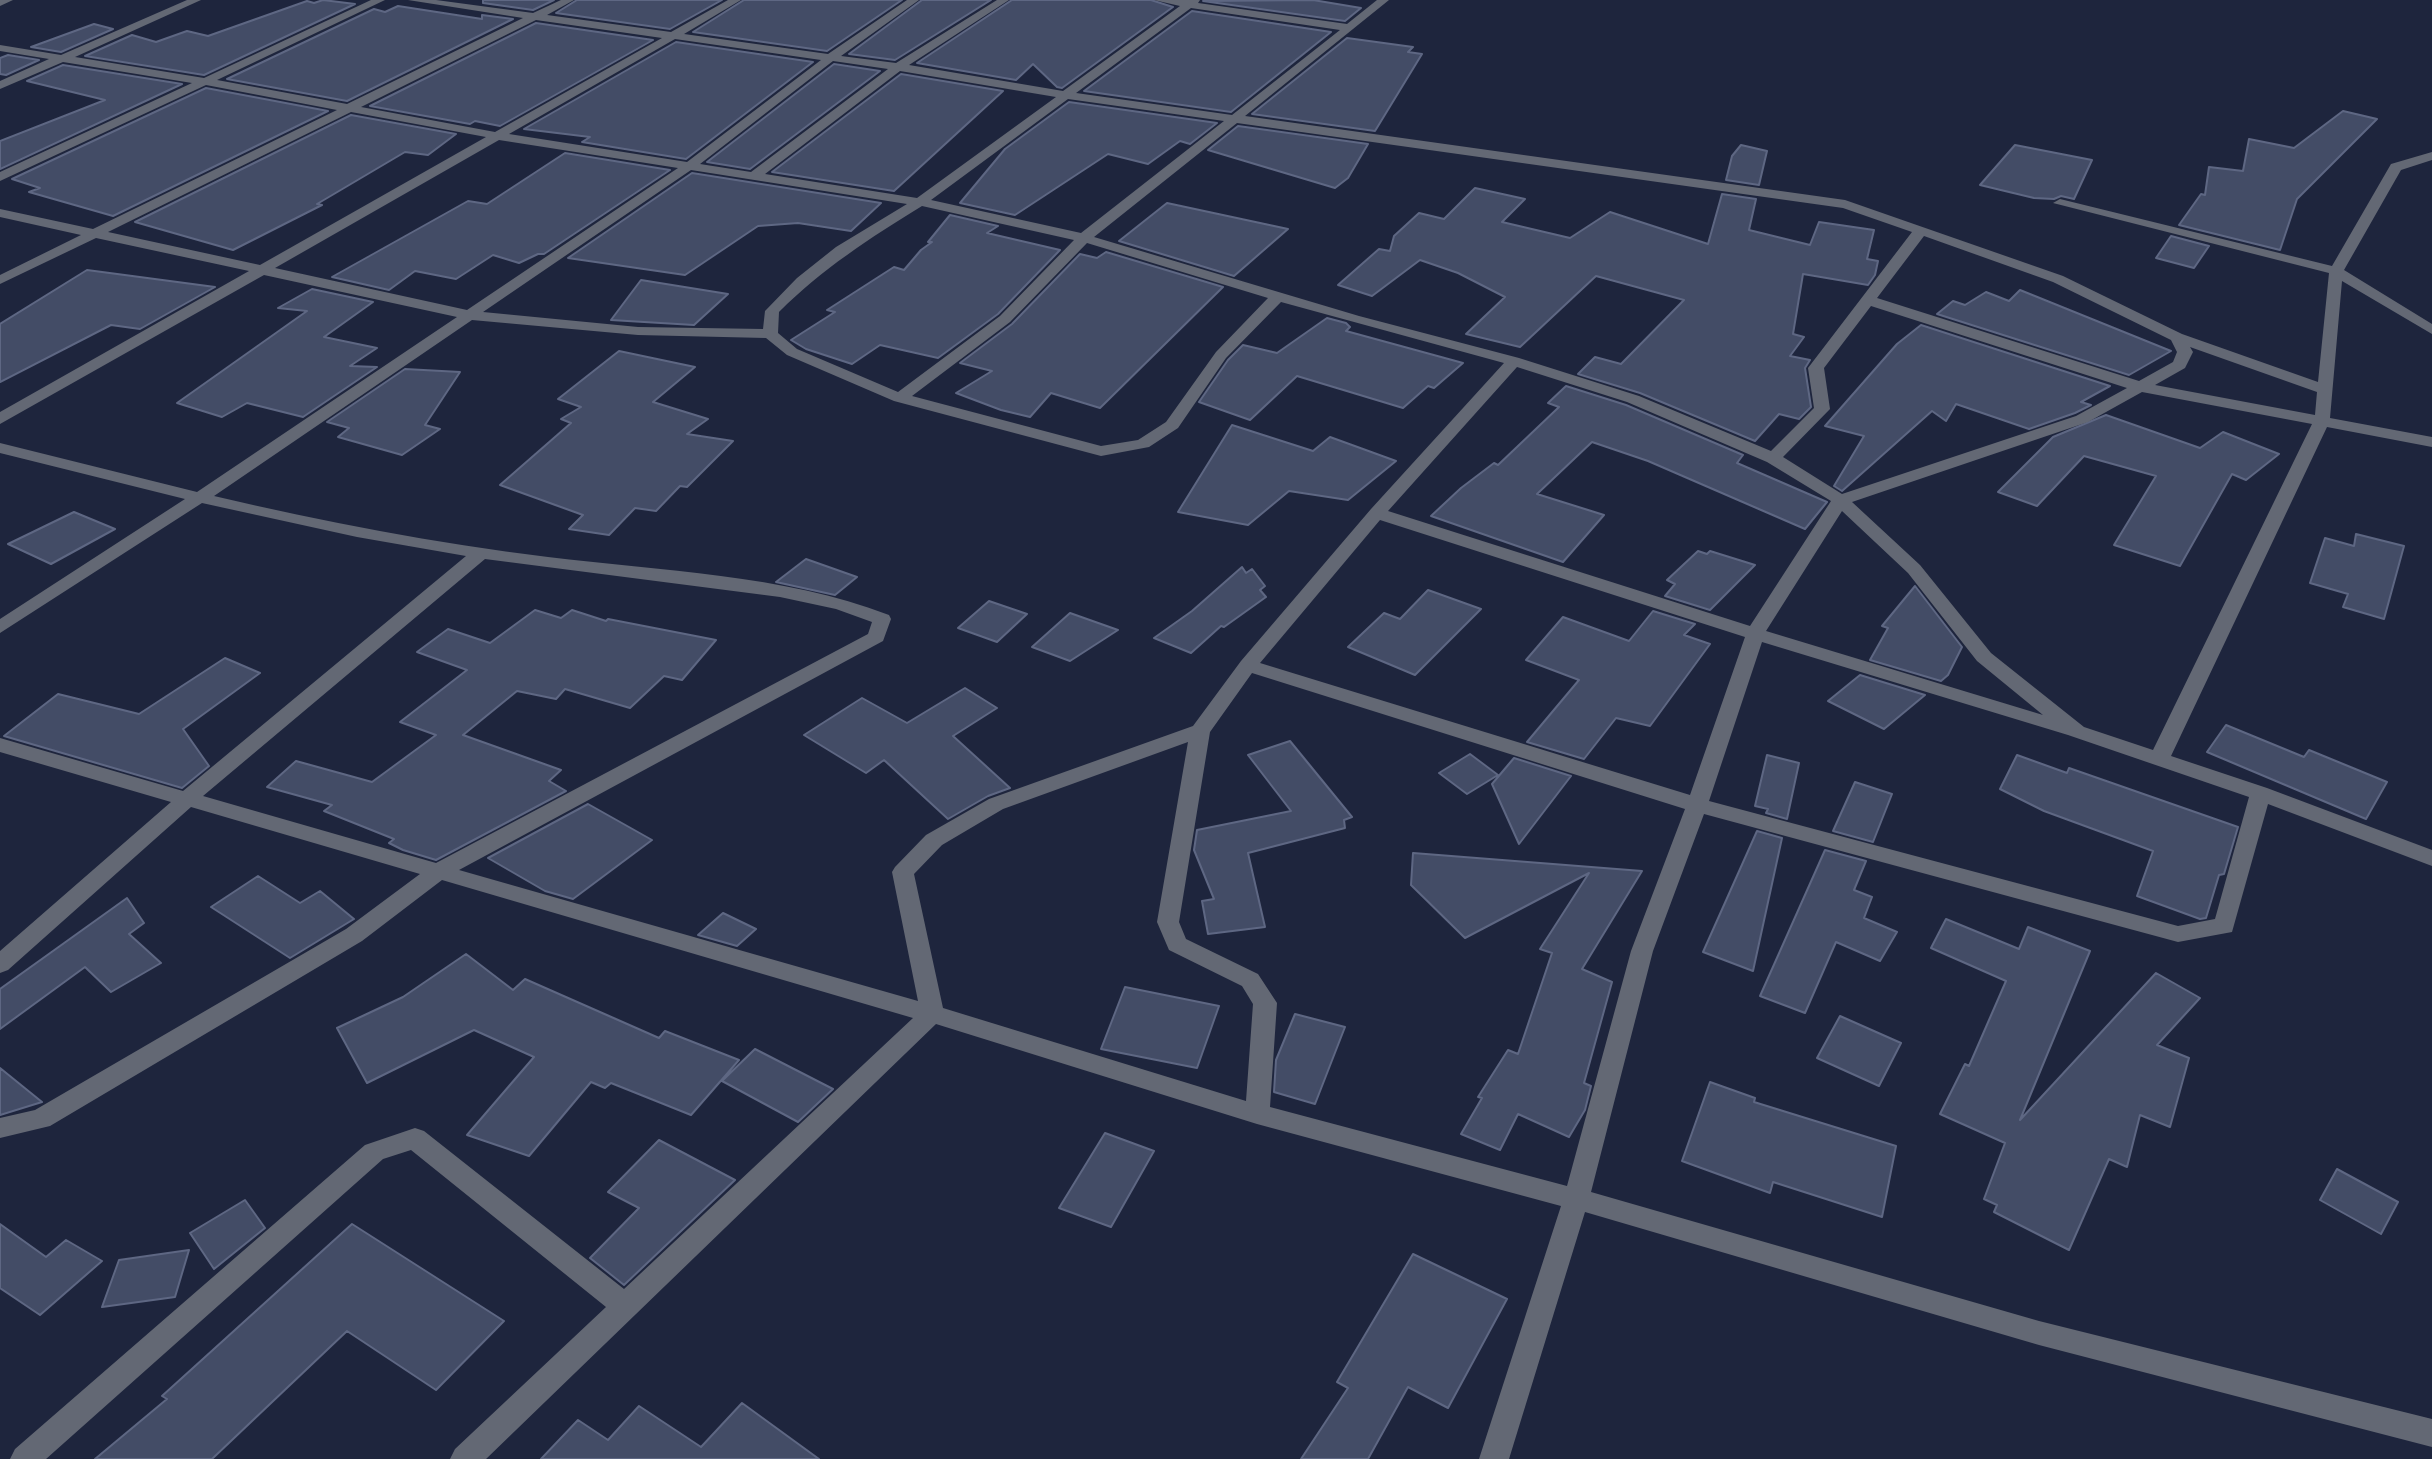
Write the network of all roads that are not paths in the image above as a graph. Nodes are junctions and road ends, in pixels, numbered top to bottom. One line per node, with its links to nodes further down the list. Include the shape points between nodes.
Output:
1 (8, 0): 12 (street)
2 (196, 0): 18 (street)
3 (380, 0): 20 (street)
4 (413, 0): 13 (street)
5 (569, 0): 13 (street)
6 (736, 0): 15 (street)
7 (914, 0): 17 (street)
8 (1004, 0): 19 (street)
9 (1159, 0): 11 (street)
10 (1384, 0): 14 (street)
11 (1192, 2): 14 (street); 22 (street)
12 (0, 3)
13 (534, 17): 15 (street); 23 (street)
14 (1350, 28): 24 (street)
15 (672, 36): 17 (street); 25 (street)
16 (0, 48): 18 (street)
17 (830, 58): 19 (street); 27 (street)
18 (61, 60): 20 (street); 21 (street)
19 (898, 67): 22 (street); 28 (street)
20 (208, 82): 23 (street); 29 (street)
21 (0, 85)
22 (1066, 95): 24 (street); 30 (street)
23 (349, 108): 25 (street); 34 (street)
24 (1239, 117): 33 (street, via 1845,204); 35 (street)
25 (498, 136): 27 (street); 36 (street)
26 (2432, 156): 37 (street, via 2396,167)
27 (689, 166): 28 (street); 41 (street)
28 (754, 176): 30 (street)
29 (0, 177)
30 (920, 202): 35 (street); 43 (street, via 841,250 802,281 772,311)
31 (2060, 203): 37 (street)
32 (0, 213): 34 (street)
33 (1922, 229): 40 (street); 44 (street, via 2058,279)
34 (97, 232): 36 (street); 38 (street)
35 (1084, 238): 39 (street); 48 (street, via 1005,319)
36 (261, 270): 41 (street); 49 (street)
37 (2336, 271): 42 (street); 47 (street)
38 (0, 280)
39 (1278, 296): 45 (street); 48 (street, via 1221,355 1172,425 1143,444 1101,451)
40 (1868, 300): 46 (street); 53 (street, via 1816,368 1822,409)
41 (470, 315): 43 (street, via 638,331); 54 (street)
42 (2432, 330)
43 (770, 334): 48 (street, via 792,352)
44 (2177, 337): 46 (street, via 2185,352 2180,365); 47 (street)
45 (1514, 361): 53 (street, via 1633,399); 56 (street)
46 (2140, 387): 50 (street); 55 (street, via 2082,419)
47 (2325, 390): 50 (street)
48 (900, 398)
49 (0, 419)
50 (2322, 421): 51 (street); 64 (street)
51 (2432, 442)
52 (0, 448): 54 (street)
53 (1773, 458): 55 (street)
54 (199, 498): 57 (street); 58 (street)
55 (1840, 500): 59 (street); 62 (street, via 1914,569 1984,657)
56 (1377, 513): 59 (street); 60 (street)
57 (480, 554): 66 (street); 69 (street, via 768,589 882,619 876,637)
58 (0, 627)
59 (1755, 634): 62 (street); 67 (street)
60 (1248, 665): 61 (street); 67 (street)
61 (1200, 731): 71 (street, via 996,804 934,840 903,872); 72 (street, via 1168,922 1177,944 1250,980 1265,1003)
62 (2077, 732): 64 (street)
63 (0, 745): 66 (street)
64 (2159, 759): 65 (street)
65 (2260, 793): 67 (street, via 2224,926 2178,934); 68 (street)
66 (187, 799): 69 (street); 70 (street)
67 (1697, 805): 74 (street, via 1642,951)
68 (2432, 858)
69 (441, 870): 71 (street); 73 (street, via 354,935 226,1012 41,1119)
70 (0, 964)
71 (932, 1014): 72 (street); 75 (street)
72 (1257, 1114): 74 (street)
73 (0, 1128)
74 (1576, 1199): 76 (street, via 2039,1333); 79 (street)
75 (626, 1307): 77 (street, via 415,1138 374,1152); 78 (street)
76 (2432, 1433)
77 (25, 1459)
78 (465, 1459)
79 (1494, 1459)

